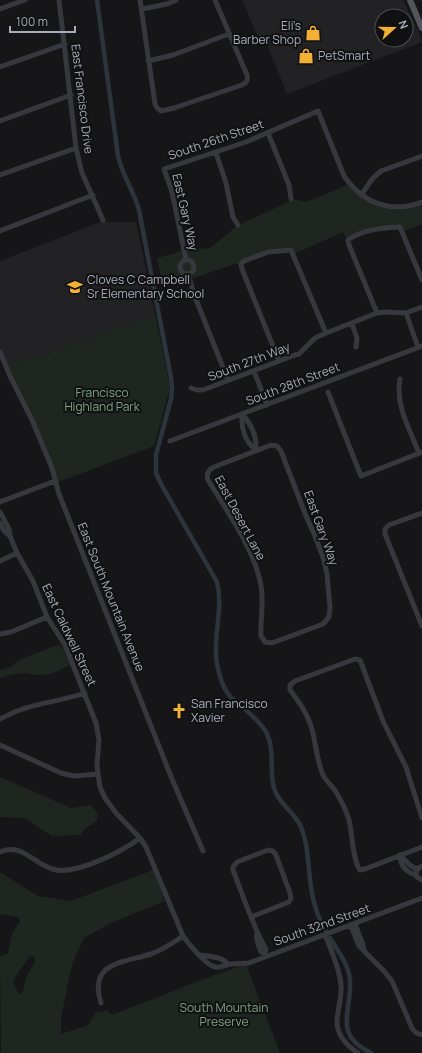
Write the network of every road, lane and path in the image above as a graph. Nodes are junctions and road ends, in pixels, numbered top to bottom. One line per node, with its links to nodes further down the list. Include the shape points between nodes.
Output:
1 (25, 0): 7 (street)
2 (60, 0): 13 (street, East Francisco Drive)
3 (140, 0): 8 (street)
4 (176, 0): 8 (street)
5 (215, 0): 12 (street)
6 (410, 0): 10 (main road)
7 (0, 9)
8 (142, 10): 14 (street)
9 (422, 10): 10 (main road)
10 (416, 13): 11 (main road)
11 (422, 28)
12 (229, 34): 14 (street, via 173,55); 14 (street, via 247,75 246,83 165,111 159,110 155,104)
13 (65, 44): 15 (street); 16 (street, East Francisco Drive)
14 (148, 61)
15 (0, 67)
16 (71, 95): 17 (street); 19 (street, East Francisco Drive)
17 (0, 121)
18 (268, 133): 20 (street, South 26th Street); 24 (street, South 26th Street, via 318,111 344,176); 26 (street, via 289,185)
19 (76, 148): 23 (street); 25 (street, East Francisco Drive, via 82,173)
20 (216, 153): 22 (street, South 26th Street); 29 (street, via 233,217)
21 (422, 156): 24 (street, via 381,171)
22 (164, 169): 31 (street, East Gary Way, via 172,192)
23 (0, 175)
24 (362, 195): 27 (street, via 389,207 405,207)
25 (93, 196): 28 (street, East Francisco Drive); 30 (street)
26 (291, 199)
27 (422, 202)
28 (104, 220)
29 (238, 225)
30 (0, 231)
31 (186, 260): 32 (street, East Gary Way, via 181,263 180,268); 32 (street, East Gary Way, via 194,266)
32 (188, 274): 45 (street, East Gary Way)
33 (422, 280): 36 (street, via 400,227 369,231 348,240)
34 (422, 307): 35 (street, South 27th Way)
35 (406, 313): 36 (street, South 27th Way); 40 (street)
36 (377, 314): 37 (street, South 27th Way)
37 (352, 324): 38 (street, South 27th Way); 39 (street, via 357,338)
38 (326, 333): 42 (street, South 27th Way, via 315,338 299,354); 42 (street, via 291,250 268,252 244,261 241,264 242,269)
39 (356, 346)
40 (420, 347): 48 (street, South 28th Street)
41 (0, 354): 55 (street, East South Mountain Avenue, via 27,409)
42 (279, 362): 43 (street, South 27th Way)
43 (254, 371): 45 (street, South 27th Way); 48 (street)
44 (400, 379): 54 (street, via 400,403)
45 (228, 380): 46 (street, South 27th Way, via 203,390)
46 (191, 388)
47 (328, 392): 54 (street, via 361,476)
48 (267, 405): 49 (street, South 28th Street)
49 (242, 414): 50 (street); 51 (street); 52 (street, South 28th Street)
50 (253, 430): 51 (street); 53 (street)
51 (245, 434): 53 (street)
52 (170, 441)
53 (256, 450): 65 (street, East Desert Lane, via 214,467 207,476 248,550 259,576 263,602 261,636); 65 (street, East Gary Way, via 272,445 281,451 323,557 330,608 329,617 323,624 272,643)
54 (420, 453)
55 (55, 481): 56 (street); 73 (street, East South Mountain Avenue)
56 (0, 502)
57 (0, 512): 59 (street, East Caldwell Street)
58 (422, 513): 63 (street, via 385,528 385,534)
59 (3, 525): 60 (street, East Caldwell Street, via 4,532 10,536)
60 (17, 553): 61 (street); 62 (street, East Caldwell Street, via 33,581)
61 (0, 561)
62 (47, 617): 64 (street); 66 (street, East Caldwell Street, via 65,645)
63 (422, 626)
64 (0, 634)
65 (266, 642)
66 (84, 693): 67 (street, via 67,699 34,704 13,711); 69 (street, East Caldwell Street, via 99,734)
67 (0, 719)
68 (0, 745): 69 (street, via 61,773 74,776)
69 (98, 774): 71 (street, East Caldwell Street, via 100,787 109,806)
70 (422, 818): 75 (street, via 406,767 383,721 360,660 355,659 290,685 290,690 307,715 324,776 346,811 357,866 360,870)
71 (140, 838): 74 (street, via 121,851 68,870 47,867 15,849); 83 (street, East Caldwell Street)
72 (422, 847): 75 (street)
73 (202, 851)
74 (0, 852)
75 (400, 856): 76 (street, via 409,865); 77 (street, via 402,867)
76 (420, 867): 77 (street)
77 (416, 875): 78 (street)
78 (422, 880)
79 (422, 898): 81 (street, South 32nd Street)
80 (251, 917): 80 (street, via 233,867 237,862 268,850 273,851 291,898 289,902); 85 (street, via 266,950)
81 (353, 925): 82 (street, South 32nd Street); 90 (street, via 364,952 389,976 409,1024 416,1033)
82 (327, 934): 85 (street, South 32nd Street); 91 (street, via 341,984 337,1027 341,1037)
83 (183, 936): 84 (street, East Caldwell Street); 89 (street, via 152,954 123,961 106,969 97,985)
84 (200, 955): 86 (street); 88 (street, East Caldwell Street)
85 (265, 955): 87 (street, South 32nd Street, via 249,963)
86 (215, 958): 87 (street); 88 (street)
87 (228, 964): 88 (street, via 224,967)
88 (212, 965)
89 (100, 1003)
90 (422, 1035)
91 (358, 1053)

